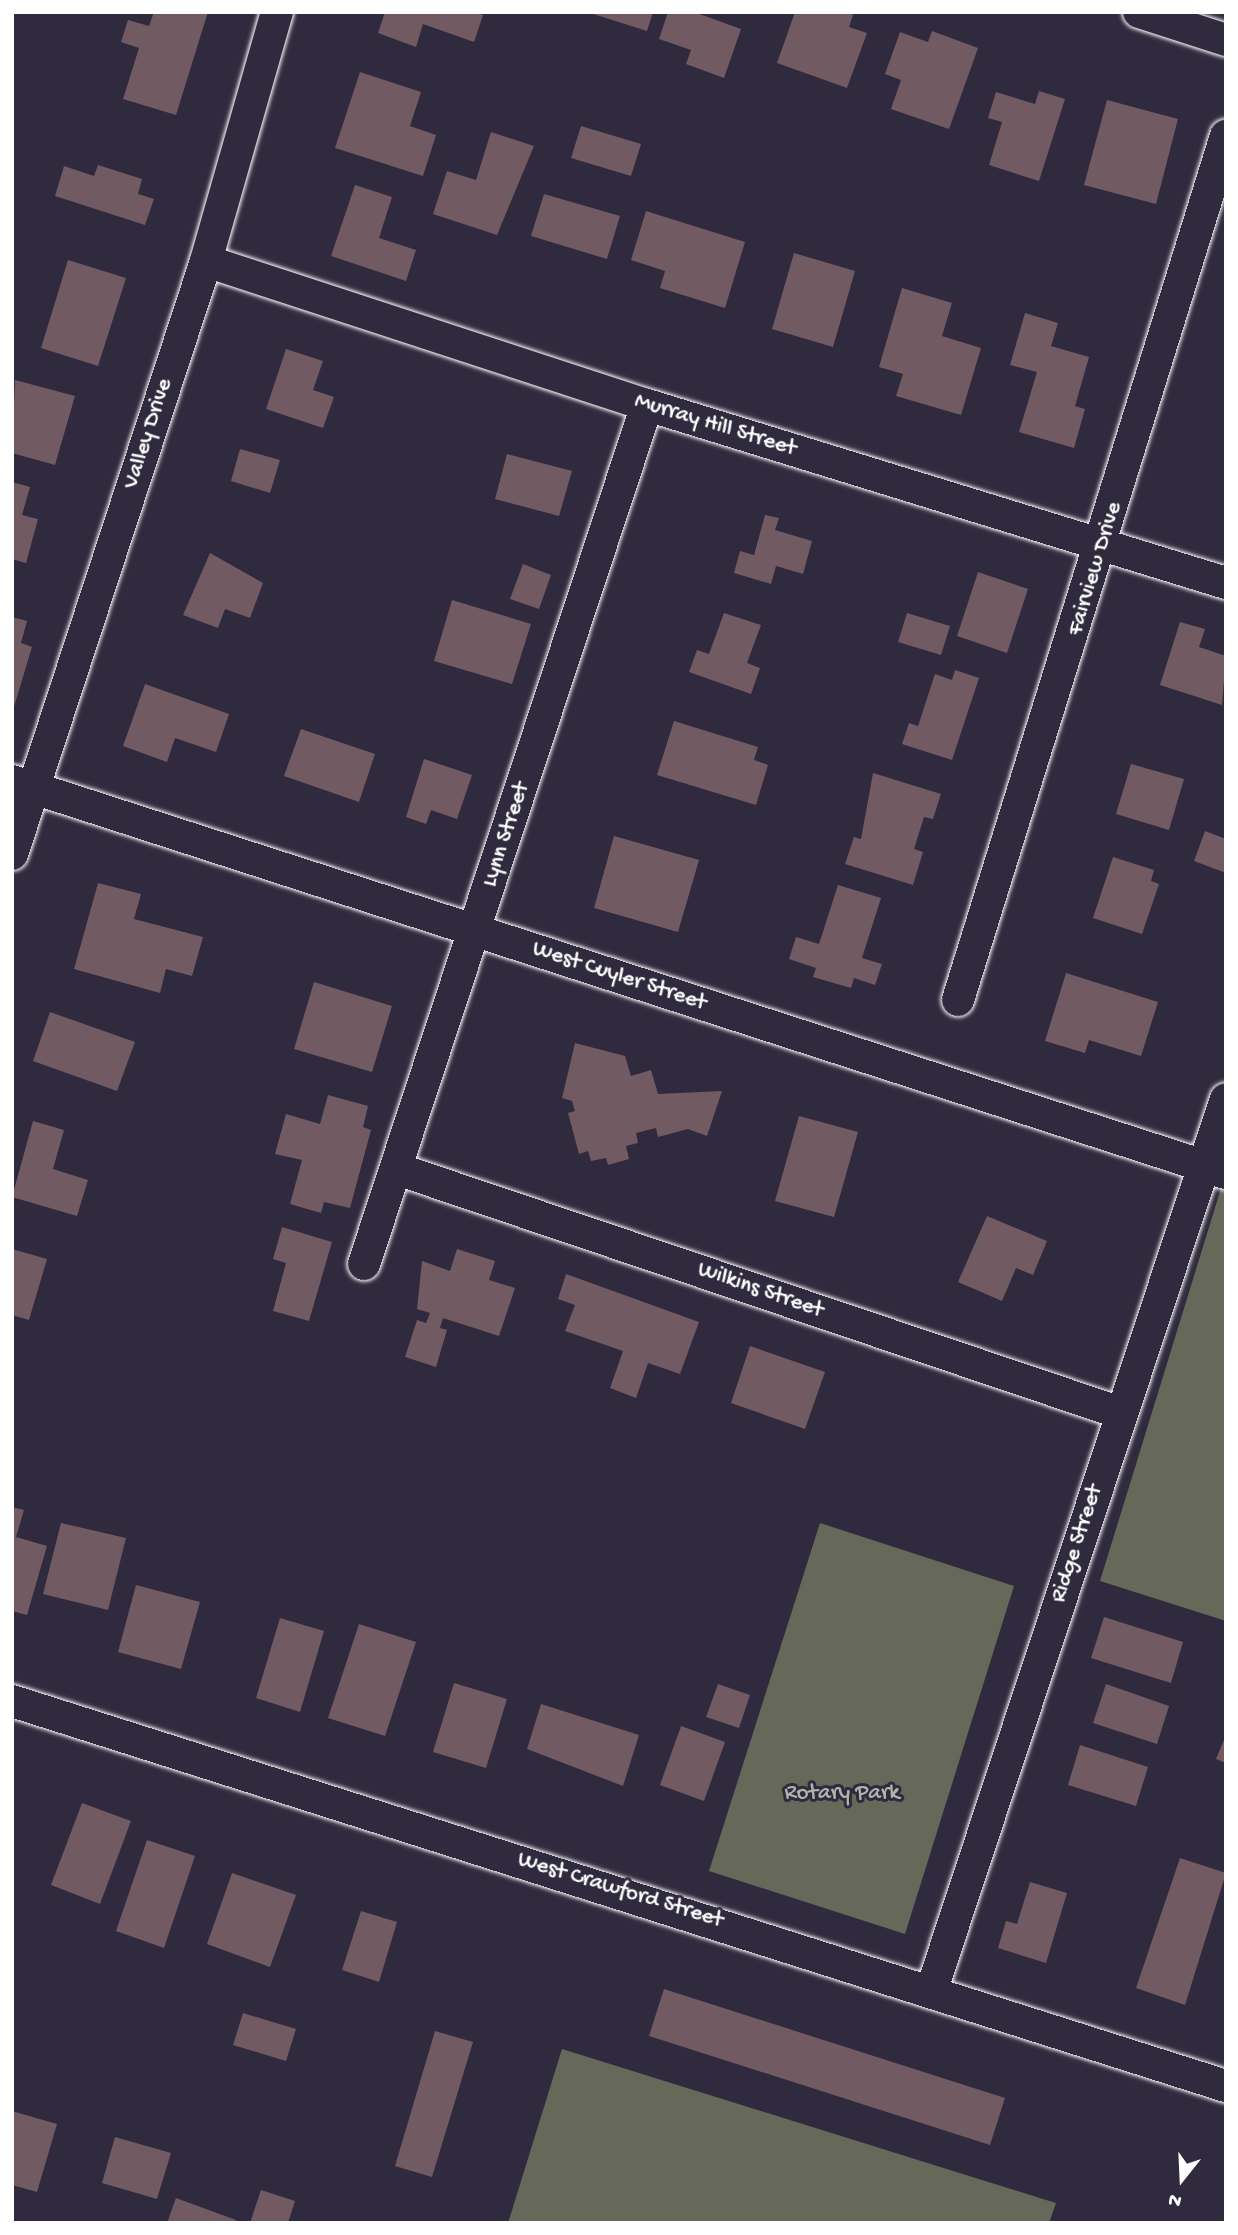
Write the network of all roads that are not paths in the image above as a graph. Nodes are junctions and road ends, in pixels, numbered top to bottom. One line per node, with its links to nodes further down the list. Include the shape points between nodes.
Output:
1 (277, 12): 5 (street, Valley Drive)
2 (1139, 12): 3 (street)
3 (1226, 40)
4 (1226, 136): 7 (street, Fairview Drive)
5 (206, 261): 6 (street, Murray Hill Street); 9 (street, Valley Drive)
6 (647, 405): 7 (street, Murray Hill Street); 11 (street, Lynn Street)
7 (1104, 545): 8 (street, Murray Hill Street); 12 (street, Fairview Drive)
8 (1226, 583)
9 (22, 784): 10 (street, Valley Drive); 11 (street, West Cuyler Street)
10 (12, 854)
11 (476, 931): 14 (street, Lynn Street); 15 (street, West Cuyler Street)
12 (958, 1000)
13 (1226, 1099): 15 (street, Ridge Street)
14 (400, 1170): 16 (street, Lynn Street); 17 (street, Wilkins Street)
15 (1214, 1170): 17 (street, Ridge Street)
16 (364, 1264)
17 (1121, 1413): 19 (street, Ridge Street)
18 (12, 1701): 19 (street, West Crawford Street)
19 (932, 1989): 20 (street, West Crawford Street)
20 (1226, 2086)

